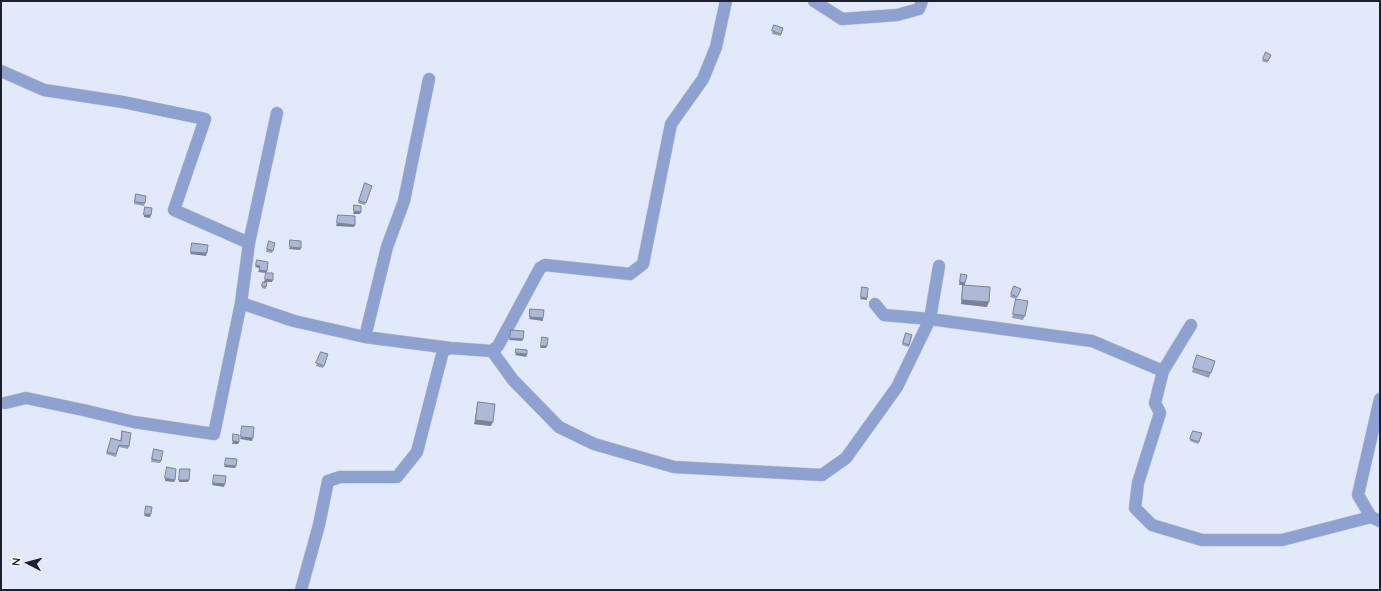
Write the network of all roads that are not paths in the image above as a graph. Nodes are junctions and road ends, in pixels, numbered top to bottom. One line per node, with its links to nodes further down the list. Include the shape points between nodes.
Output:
1 (726, 1): 15 (street, via 716,47 703,79 671,124 643,264 630,274 545,265 540,268 498,346)
2 (814, 1): 3 (street, via 842,19 897,15 919,9)
3 (922, 1)
4 (1, 71): 7 (street, via 44,90 122,102 205,119 174,210)
5 (430, 79): 13 (street, via 404,201 387,247)
6 (277, 113): 7 (street)
7 (249, 243): 9 (street)
8 (939, 266): 11 (street)
9 (241, 303): 13 (street, via 294,321); 18 (street, via 214,434 134,422 26,398)
10 (875, 304): 11 (street, via 884,315)
11 (930, 319): 15 (street, via 897,387 846,458 822,475 674,467 594,444 559,427 513,380); 16 (street, via 1092,341)
12 (1192, 325): 16 (street)
13 (364, 337): 14 (street)
14 (450, 348): 15 (street); 20 (street, via 443,352 417,452 396,478 340,477 328,481)
15 (492, 351)
16 (1163, 371): 19 (street, via 1155,403 1160,413 1138,483 1135,508 1152,525 1202,540 1282,540)
17 (1380, 399): 19 (street, via 1358,495)
18 (6, 403)
19 (1376, 519)
20 (301, 590)

